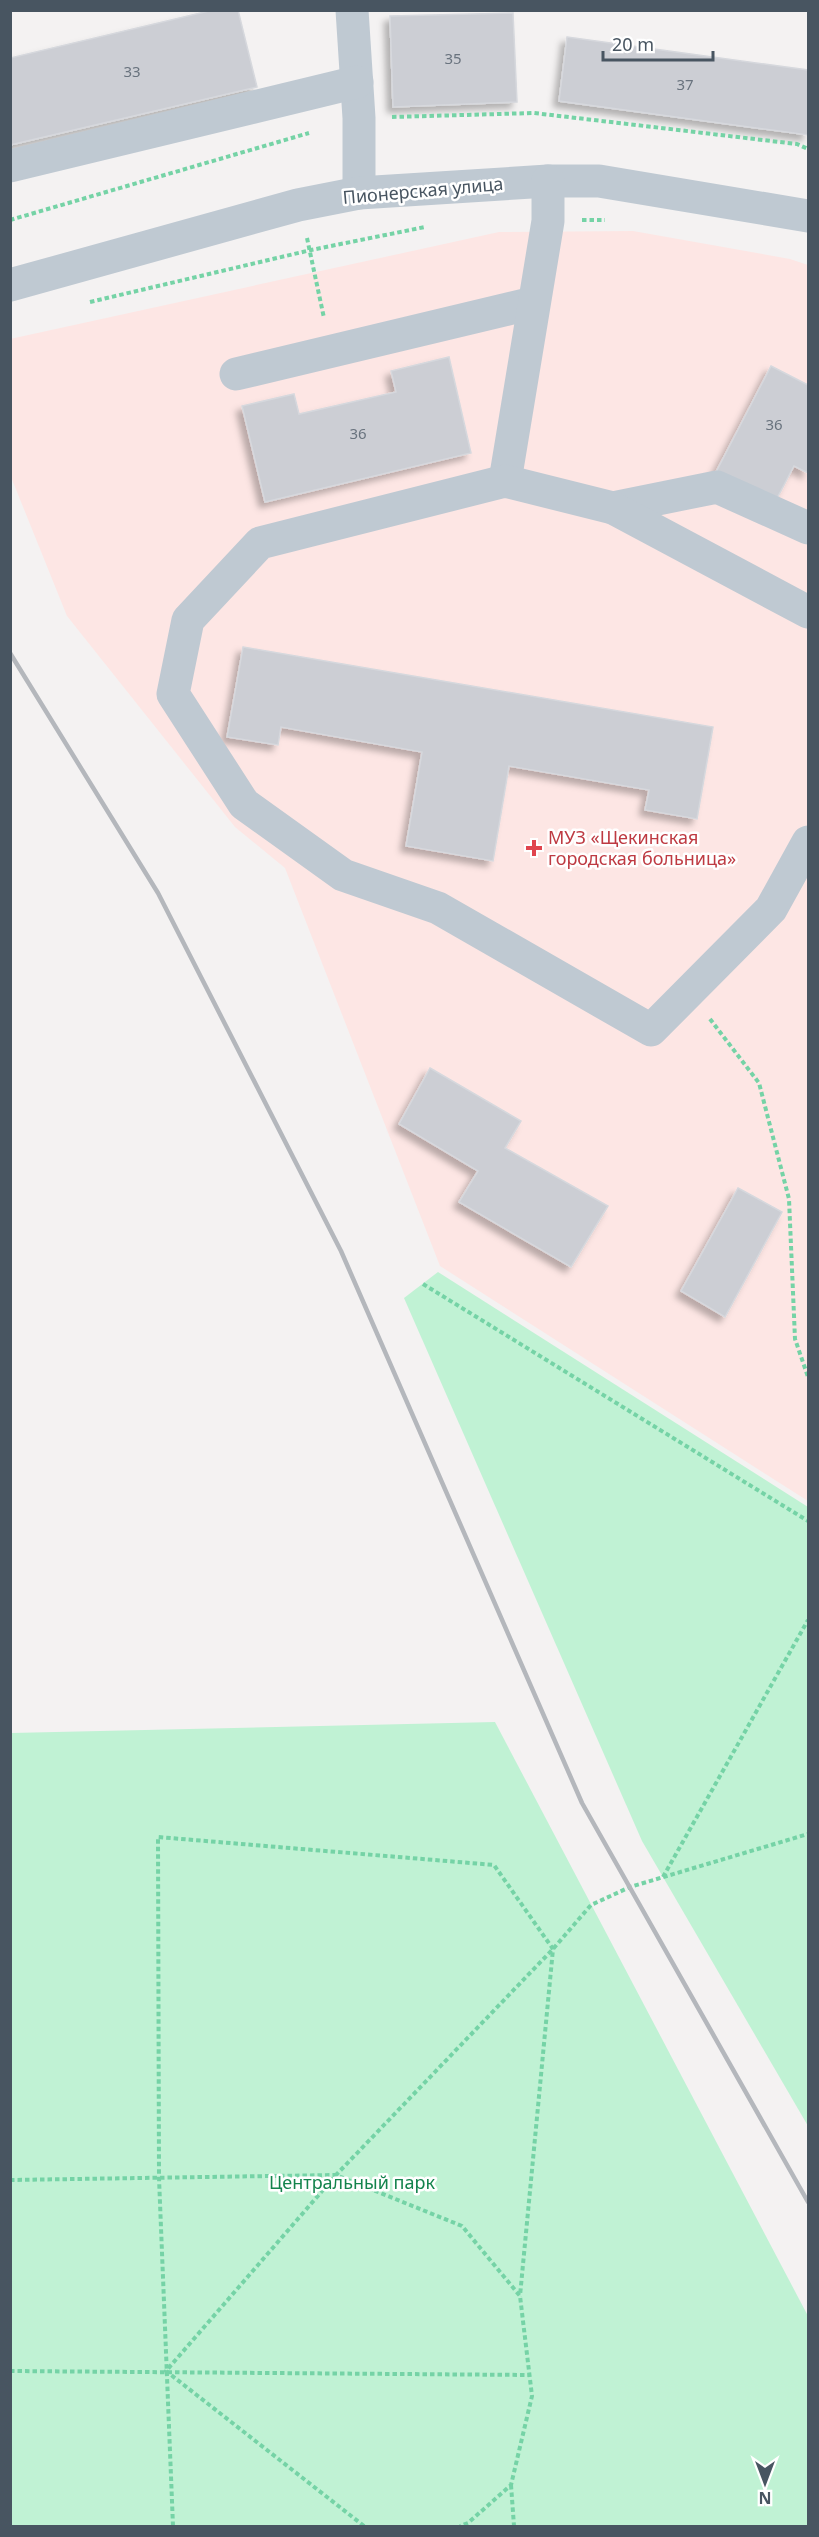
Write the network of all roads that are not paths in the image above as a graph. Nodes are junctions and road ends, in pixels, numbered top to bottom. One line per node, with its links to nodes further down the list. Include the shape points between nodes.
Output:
1 (352, 10): 2 (street)
2 (357, 82): 3 (street); 5 (street)
3 (10, 166)
4 (548, 181): 5 (street, Пионерская улица); 6 (street, Пионерская улица, via 598,181); 8 (street, via 548,221)
5 (360, 193): 7 (street, Пионерская улица, via 298,205)
6 (808, 216)
7 (10, 285)
8 (532, 303): 9 (street); 10 (street)
9 (236, 374)
10 (505, 481): 11 (street); 14 (street, via 260,543 188,620 173,694 244,804 343,874 438,909 651,1030 771,909)
11 (613, 508): 12 (street, via 717,487); 13 (street)
12 (808, 528)
13 (808, 612)
14 (808, 842)

